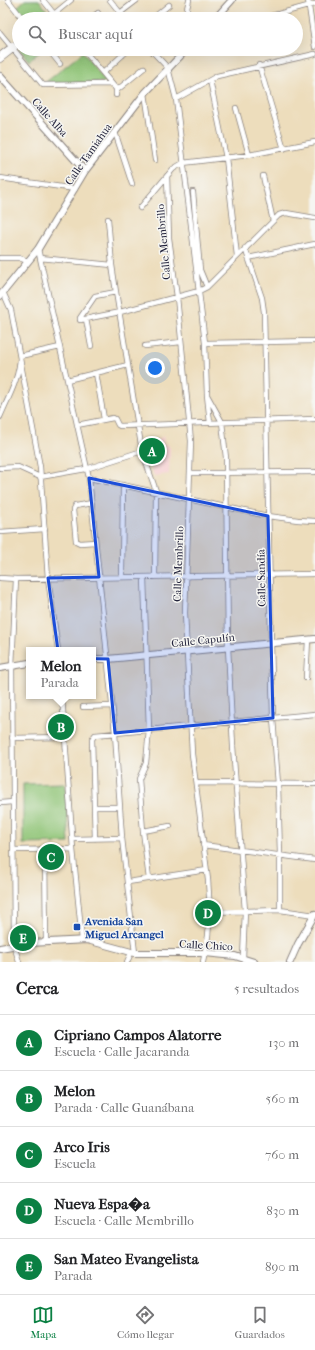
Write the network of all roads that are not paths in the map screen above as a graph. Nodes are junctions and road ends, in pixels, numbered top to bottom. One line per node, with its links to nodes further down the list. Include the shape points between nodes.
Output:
1 (8, 0): 12 (street)
2 (43, 0): 13 (street)
3 (71, 0): 14 (street)
4 (110, 0): 15 (street)
5 (136, 0): 16 (street)
6 (185, 0): 8 (street)
7 (232, 0): 19 (street)
8 (189, 2): 18 (street)
9 (309, 3): 10 (street); 20 (street); 23 (street)
10 (315, 4)
11 (169, 5): 17 (street)
12 (17, 12)
13 (52, 12)
14 (56, 12)
15 (119, 12)
16 (121, 12)
17 (160, 12)
18 (187, 12)
19 (221, 12)
20 (281, 12)
21 (0, 33): 22 (street)
22 (12, 47): 25 (street); 32 (street)
23 (315, 47)
24 (315, 54): 34 (street)
25 (0, 55)
26 (20, 56): 40 (street, via 44,84)
27 (54, 56): 33 (street)
28 (89, 56): 37 (street)
29 (121, 56): 37 (street)
30 (157, 56): 36 (street)
31 (180, 56): 36 (street, Calle Tamiahua)
32 (0, 60)
33 (60, 64)
34 (259, 65): 39 (street); 46 (street)
35 (144, 68): 40 (street, via 117,93)
36 (168, 68): 41 (street, Calle Tamiahua); 42 (street)
37 (103, 73): 40 (street)
38 (0, 76): 51 (street, Calle Alba)
39 (210, 80): 42 (street); 48 (street)
40 (112, 84)
41 (145, 93): 44 (street, Calle Tamiahua); 49 (street)
42 (176, 99): 50 (street)
43 (236, 108): 47 (street)
44 (115, 132): 51 (street, Calle Tamiahua); 55 (street)
45 (315, 142): 46 (street)
46 (284, 149): 47 (street)
47 (249, 155): 48 (street)
48 (226, 158): 50 (street); 65 (street)
49 (155, 160)
50 (183, 163): 52 (street); 72 (street)
51 (85, 171): 56 (street, Calle Tamiahua)
52 (167, 176): 58 (street); 75 (street, Calle Membrillo, via 169,238)
53 (263, 176): 61 (street)
54 (0, 178): 56 (street)
55 (132, 184)
56 (75, 189): 64 (street, Calle Tamiahua)
57 (193, 192): 71 (street, via 200,270)
58 (140, 208)
59 (108, 218): 70 (street)
60 (315, 218): 61 (street, via 286,213)
61 (273, 221): 63 (street)
62 (315, 244): 68 (street)
63 (245, 248): 65 (street); 68 (street, Calle Sandía)
64 (38, 249): 67 (street); 69 (street, Calle Tamiahua)
65 (238, 256): 71 (street)
66 (0, 258): 69 (street, via 19,258)
67 (40, 258): 70 (street); 84 (street)
68 (248, 258): 80 (street, Calle Sandía, via 262,298)
69 (28, 261): 74 (street, Calle Tamiahua)
70 (112, 265): 73 (street)
71 (207, 287): 72 (street)
72 (199, 291): 75 (street); 81 (street)
73 (116, 292): 76 (street); 77 (street, via 95,296 80,320)
74 (2, 294): 85 (street, via 11,310)
75 (177, 297): 76 (street); 79 (street, Calle Membrillo)
76 (120, 312): 77 (street); 86 (street)
77 (86, 319): 82 (street)
78 (315, 341): 80 (street)
79 (181, 342): 83 (street); 96 (street, Calle Membrillo)
80 (264, 342): 81 (street); 93 (street, Calle Sandía)
81 (205, 343): 89 (street)
82 (91, 346)
83 (145, 346)
84 (60, 347): 85 (street); 88 (street)
85 (20, 356): 90 (street, via 17,377); 106 (street)
86 (128, 365): 87 (street); 98 (street)
87 (96, 373): 88 (street); 91 (street)
88 (67, 380): 97 (street)
89 (207, 395): 94 (street); 95 (street)
90 (0, 418)
91 (104, 419): 97 (street); 98 (street, via 114,418 120,426)
92 (315, 419): 93 (street)
93 (266, 421): 94 (street); 105 (street, Calle Sandía)
94 (222, 422): 95 (street); 104 (street)
95 (210, 423): 96 (street)
96 (189, 424): 98 (street); 103 (street, Calle Membrillo)
97 (76, 425): 101 (street)
98 (138, 426): 99 (street)
99 (142, 451): 101 (street); 109 (street)
100 (0, 468): 106 (street, via 18,467)
101 (86, 469): 106 (street); 107 (street)
102 (315, 472): 105 (street)
103 (190, 473): 104 (street); 110 (street, Calle Membrillo)
104 (226, 473): 105 (street); 112 (street)
105 (268, 473): 113 (street, Calle Sandía)
106 (40, 477): 115 (street)
107 (89, 478): 108 (street); 111 (street)
108 (123, 485): 109 (street); 123 (street)
109 (156, 491): 110 (street); 125 (street)
110 (189, 500): 112 (street); 120 (street, Calle Membrillo)
111 (92, 503): 117 (street); 117 (street, via 75,506 73,510 76,541)
112 (226, 507): 113 (street); 121 (street)
113 (268, 516): 114 (street); 119 (street, Calle Sandía)
114 (315, 521)
115 (44, 529): 116 (street); 128 (street)
116 (0, 532)
117 (95, 542): 122 (street)
118 (315, 574): 119 (street)
119 (270, 575): 121 (street); 130 (street, Calle Sandía)
120 (186, 576): 121 (street); 125 (street); 133 (street, Calle Membrillo)
121 (227, 576): 132 (street)
122 (99, 577): 123 (street); 128 (street); 136 (street)
123 (122, 577): 124 (street)
124 (144, 577): 125 (street); 134 (street)
125 (155, 577)
126 (0, 578): 127 (street)
127 (16, 578): 128 (street); 138 (street)
128 (48, 578): 131 (street)
129 (312, 639): 130 (street, Calle Capulín); 140 (street)
130 (271, 642): 132 (street, Calle Capulín); 145 (street, Calle Sandía)
131 (58, 647)
132 (228, 647): 133 (street, Calle Capulín); 146 (street)
133 (187, 652): 134 (street, Calle Capulín); 147 (street, Calle Membrillo)
134 (147, 655): 136 (street, Calle Capulín); 148 (street)
135 (96, 658): 136 (street, Calle Capulín)
136 (108, 659): 142 (street)
137 (26, 664): 138 (street)
138 (12, 666): 139 (street); 151 (street)
139 (0, 668)
140 (306, 678)
141 (62, 699): 150 (street)
142 (112, 706): 143 (street); 149 (street)
143 (83, 707)
144 (315, 714): 145 (street)
145 (273, 718): 146 (street); 154 (street, Calle Sandía)
146 (232, 722): 147 (street); 153 (street)
147 (190, 726): 148 (street); 152 (street, Calle Membrillo)
148 (149, 730): 149 (street); 161 (street, via 146,763 139,779)
149 (115, 734): 158 (street, via 96,734 92,739); 159 (street)
150 (65, 737): 151 (street); 164 (street)
151 (12, 738): 156 (street)
152 (196, 783): 153 (street); 165 (street, Calle Membrillo)
153 (236, 784): 154 (street); 169 (street)
154 (278, 784): 155 (street); 170 (street, Calle Sandía)
155 (315, 784)
156 (13, 802): 157 (street); 168 (street)
157 (0, 803)
158 (94, 807): 159 (street); 163 (street)
159 (120, 807): 162 (street)
160 (170, 826): 161 (street)
161 (143, 831): 173 (street)
162 (122, 838): 163 (street); 174 (street)
163 (95, 839): 164 (street)
164 (73, 840): 167 (street)
165 (203, 845): 169 (street); 172 (street, Calle Membrillo)
166 (45, 849): 167 (street); 168 (street); 180 (street)
167 (73, 849): 179 (street)
168 (14, 850): 181 (street)
169 (240, 850): 170 (street); 176 (street)
170 (280, 855): 171 (street); 175 (street, Calle Sandía)
171 (315, 860)
172 (207, 870): 173 (street); 177 (street, Calle Membrillo)
173 (149, 879): 174 (street)
174 (128, 882): 183 (street)
175 (280, 910): 176 (street); 178 (street)
176 (245, 911): 177 (street); 185 (street)
177 (210, 912): 184 (street, Calle Membrillo)
178 (315, 915): 190 (street)
179 (82, 940): 180 (street, Calle Chico); 183 (street, Calle Chico)
180 (46, 942): 181 (street, Calle Chico)
181 (14, 945): 182 (street, Calle Chico); 186 (street)
182 (0, 948)
183 (133, 953): 184 (street, Calle Chico); 187 (street)
184 (204, 953): 185 (street, Calle Chico, via 224,954); 188 (street, Calle Membrillo)
185 (244, 960): 189 (street, Calle Chico)
186 (19, 962)
187 (127, 962)
188 (203, 962)
189 (254, 962)
190 (290, 962)

